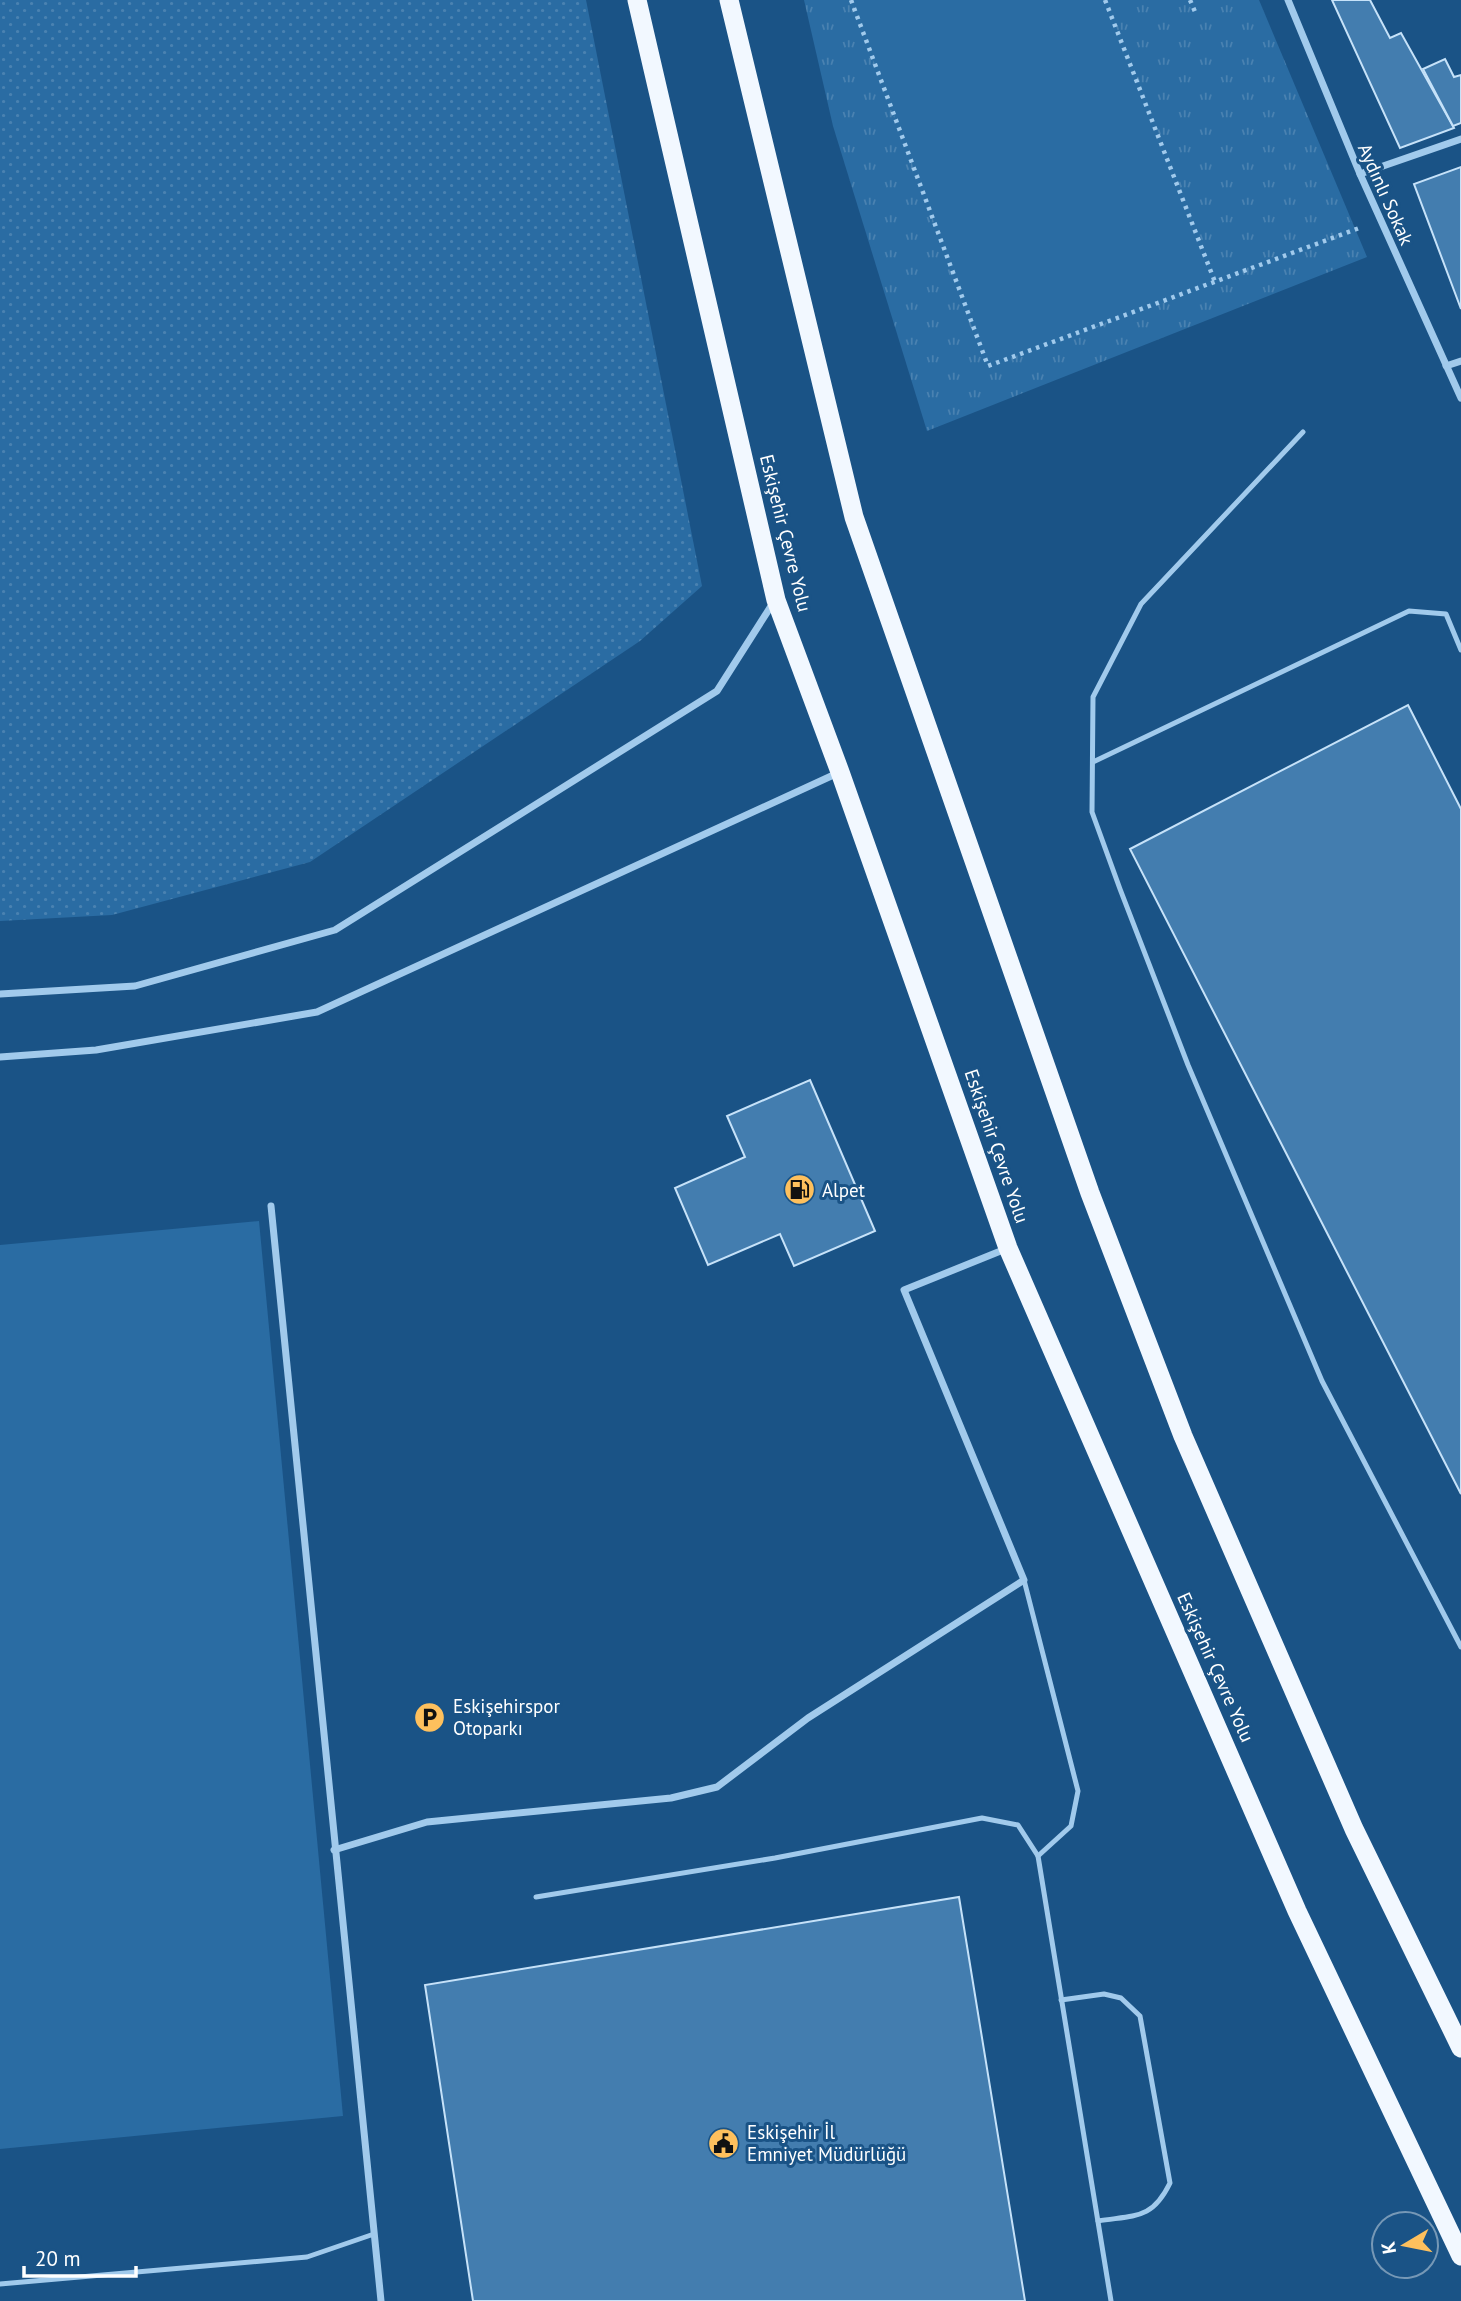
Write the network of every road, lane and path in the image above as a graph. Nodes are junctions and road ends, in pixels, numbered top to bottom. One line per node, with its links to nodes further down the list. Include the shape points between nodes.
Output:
1 (637, 0): 16 (highway, Eskişehir Çevre Yolu)
2 (729, 0): 30 (highway, via 854,517 1090,1193 1188,1449 1354,1829)
3 (851, 0): 11 (path, via 988,366)
4 (1105, 0): 11 (path)
5 (1190, 0): 7 (path)
6 (1288, 0): 9 (street, Aydınlı Sokak)
7 (1196, 14)
8 (1461, 139): 9 (street)
9 (1360, 174): 10 (street, Aydınlı Sokak)
10 (1380, 221): 11 (path); 13 (street, Aydınlı Sokak)
11 (1215, 282)
12 (1461, 361): 13 (street)
13 (1446, 366): 14 (street, Aydınlı Sokak)
14 (1461, 398)
15 (1303, 432): 18 (lane, via 1141,604 1093,697)
16 (776, 600): 19 (highway, Eskişehir Çevre Yolu); 20 (street, via 716,691 335,930 135,986)
17 (1461, 650): 18 (lane, via 1446,614 1409,611)
18 (1093, 762): 25 (lane, via 1092,812 1188,1065 1322,1381)
19 (840, 772): 21 (street, via 317,1012 96,1050); 23 (highway, Eskişehir Çevre Yolu)
20 (0, 994)
21 (0, 1057)
22 (271, 1206): 26 (street)
23 (1009, 1248): 24 (street, via 904,1290); 33 (highway, Eskişehir Çevre Yolu, via 1297,1910)
24 (1024, 1580): 26 (street, via 808,1718 717,1787 671,1798 427,1822); 27 (lane, via 1078,1791 1071,1826)
25 (1461, 1647)
26 (334, 1850): 32 (street)
27 (1038, 1856): 28 (lane, via 1018,1825 982,1818); 29 (lane)
28 (536, 1897)
29 (1061, 2000): 31 (lane); 31 (lane, via 1104,1994 1121,1998 1140,2016 1170,2183 1161,2201 1147,2213)
30 (1461, 2048)
31 (1098, 2221): 36 (lane)
32 (374, 2234): 34 (lane, via 306,2257); 35 (street)
33 (1461, 2256)
34 (0, 2284)
35 (381, 2301)
36 (1111, 2301)

